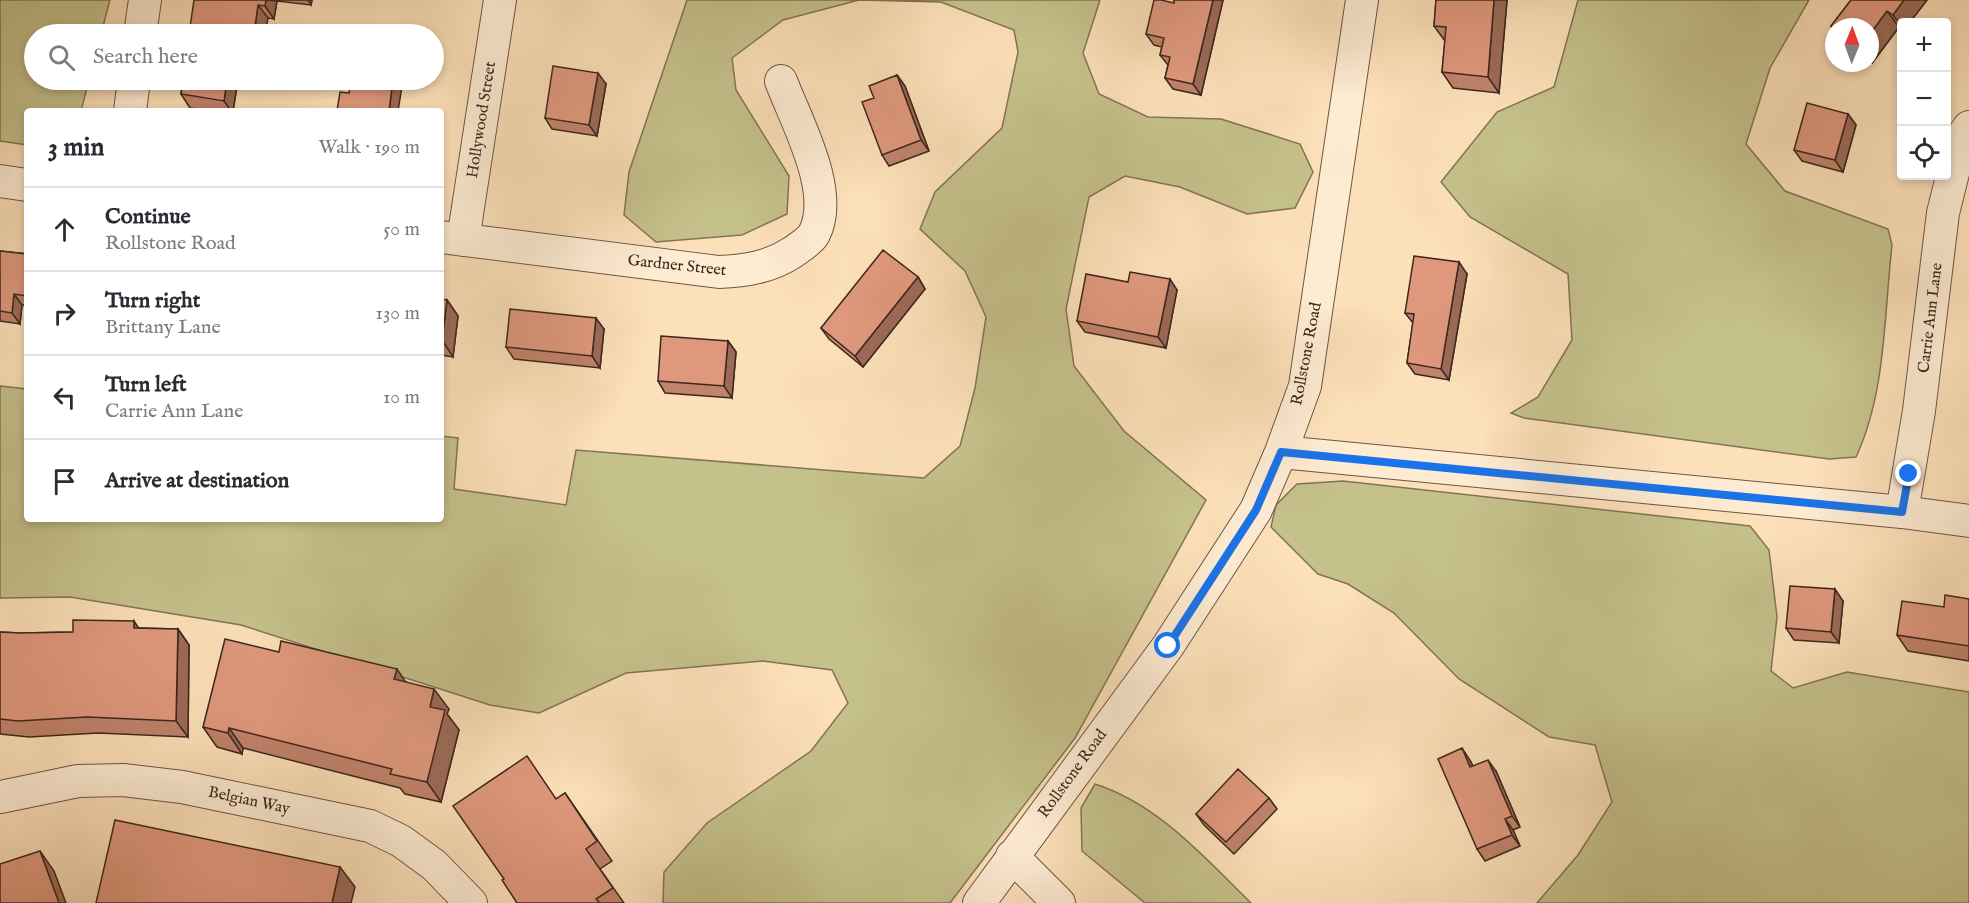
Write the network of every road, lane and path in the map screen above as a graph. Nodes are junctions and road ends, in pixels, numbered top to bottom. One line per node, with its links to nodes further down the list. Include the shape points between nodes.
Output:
1 (145, 0): 4 (street)
2 (500, 0): 11 (street, Hollywood Street)
3 (1362, 0): 12 (street, Rollstone Road, via 1305,386)
4 (141, 24)
5 (781, 81): 11 (street, Gardner Street, via 819,181 821,200 813,236 784,258 754,269 719,272)
6 (133, 90): 7 (street)
7 (130, 108)
8 (1969, 127): 13 (street, Carrie Ann Lane, via 1962,137 1943,213 1919,411)
9 (0, 181): 10 (street)
10 (24, 185)
11 (452, 239)
12 (1281, 452): 13 (street); 16 (street, Rollstone Road, via 1256,510 1168,646)
13 (1902, 512): 14 (street)
14 (1969, 521)
15 (0, 797): 17 (street, Belgian Way, via 78,781 123,780 182,787 370,826 401,841 435,865)
16 (1012, 855): 18 (street, Rollstone Road); 19 (street)
17 (471, 903)
18 (979, 903)
19 (1059, 903)

